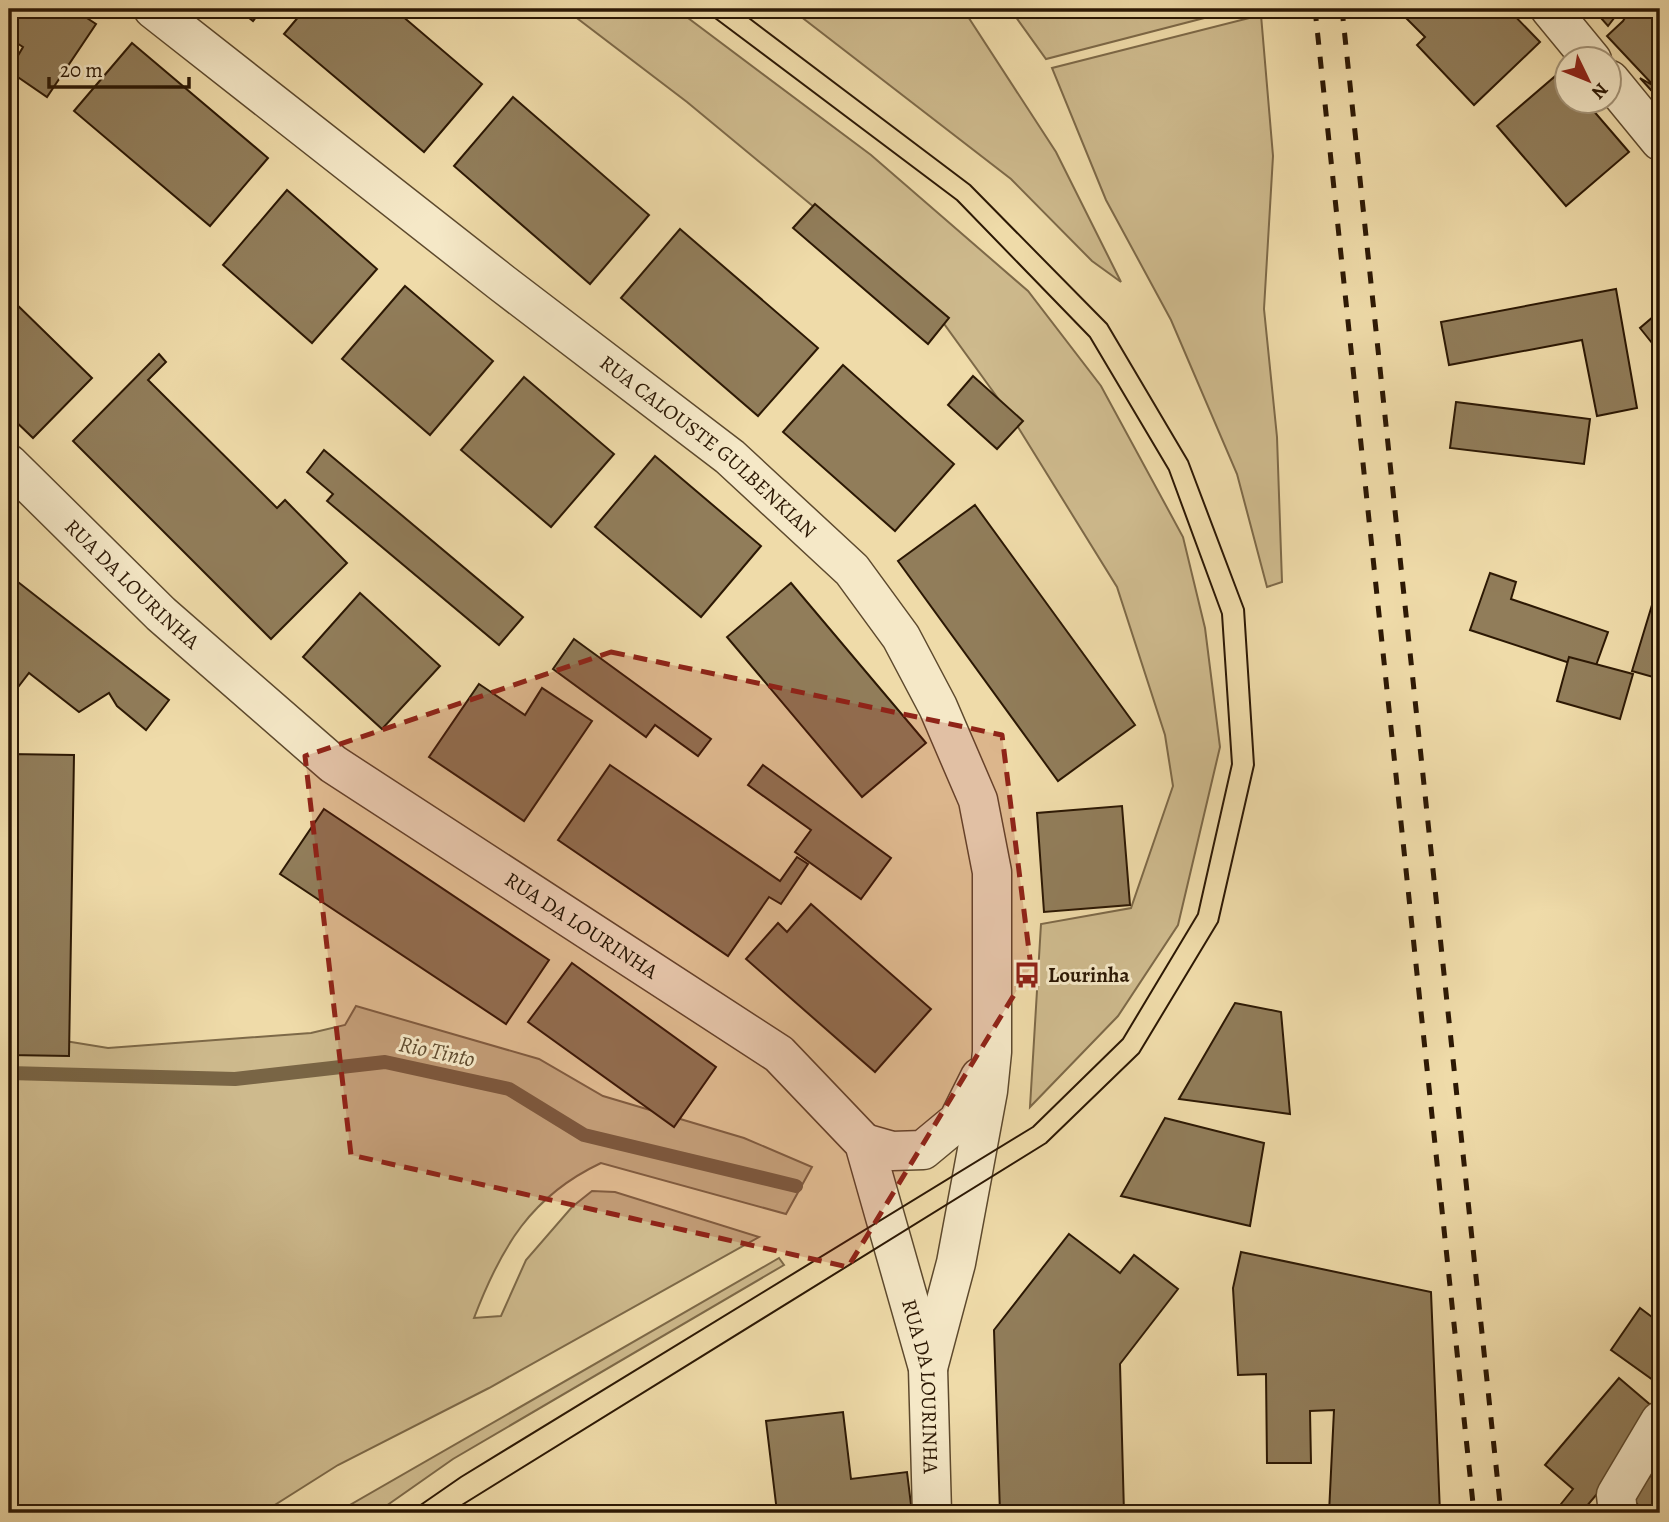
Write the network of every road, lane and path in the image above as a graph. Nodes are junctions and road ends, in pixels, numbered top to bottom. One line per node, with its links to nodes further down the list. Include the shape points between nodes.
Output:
1 (153, 9): 7 (street, RUA CALOUSTE GULBENKIAN, via 730,457 852,570 901,637 938,707 978,800 992,872)
2 (1550, 9): 3 (street)
3 (1580, 46)
4 (1624, 98): 5 (street)
5 (1660, 141)
6 (9, 464): 8 (street, RUA DA LOURINHA, via 161,614 333,764 779,1054)
7 (992, 1052): 8 (street, RUA CALOUSTE GULBENKIAN, via 958,1121 923,1150 892,1151); 9 (street, RUA CALOUSTE GULBENKIAN, via 956,1263)
8 (864, 1143): 9 (street, RUA DA LOURINHA)
9 (928, 1368): 11 (street, RUA DA LOURINHA)
10 (1660, 1421): 12 (street, via 1616,1495)
11 (932, 1513)
12 (1618, 1513)

